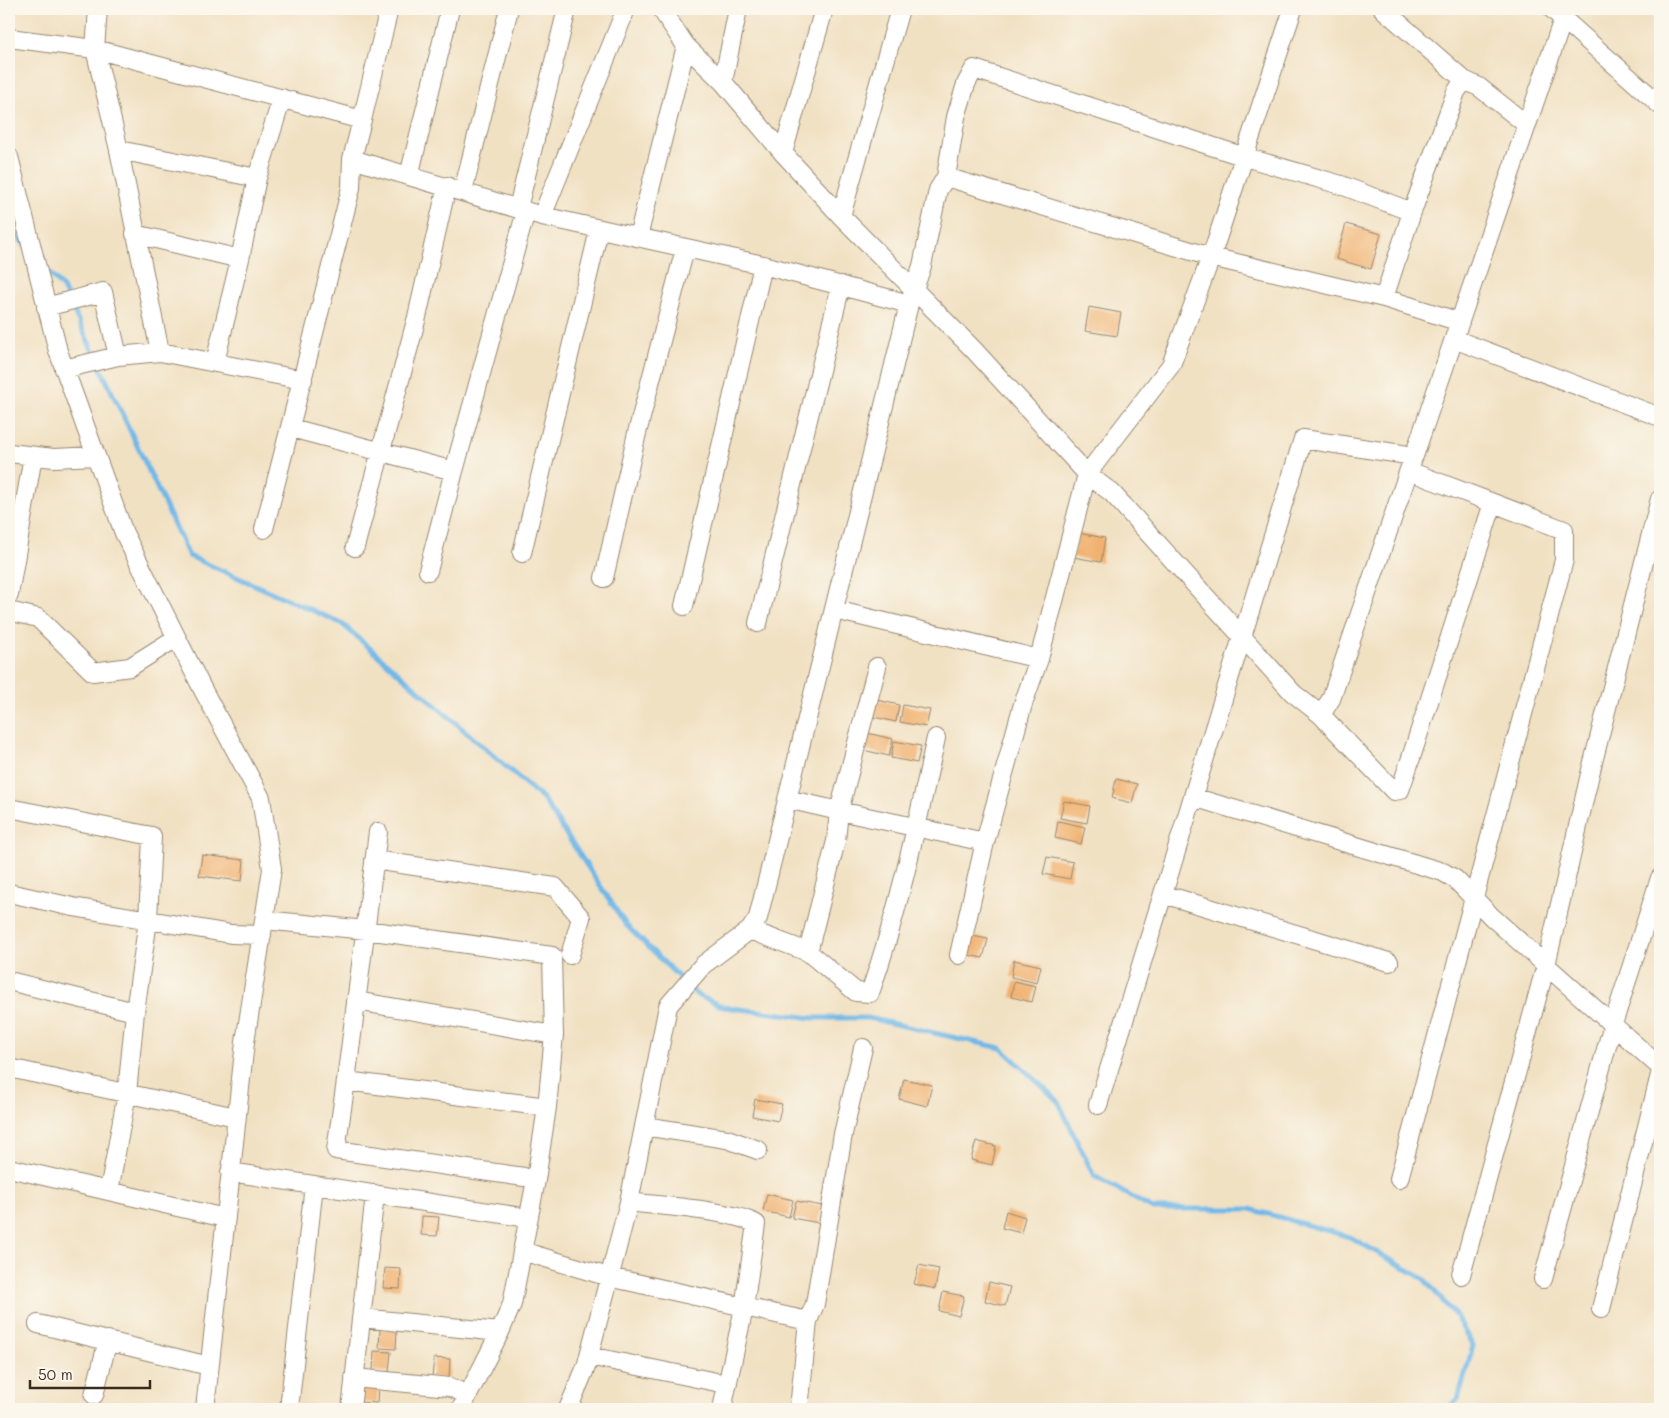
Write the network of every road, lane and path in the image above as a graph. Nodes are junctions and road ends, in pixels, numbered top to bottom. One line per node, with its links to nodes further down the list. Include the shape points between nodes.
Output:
1 (98, 9): 16 (street)
2 (389, 9): 21 (street)
3 (450, 9): 28 (street)
4 (509, 9): 31 (street)
5 (567, 9): 32 (street)
6 (626, 9): 32 (street)
7 (661, 9): 15 (street)
8 (738, 9): 18 (street)
9 (824, 9): 24 (street)
10 (900, 9): 34 (street)
11 (1293, 9): 26 (street)
12 (1383, 9): 17 (street)
13 (1557, 14): 20 (street); 22 (street)
14 (9, 38): 16 (street)
15 (686, 46): 18 (street); 37 (street)
16 (95, 50): 19 (street); 23 (street)
17 (1464, 80): 22 (street, via 1479,87); 33 (street, via 1456,92)
18 (723, 82): 24 (street)
19 (282, 98): 21 (street); 30 (street)
20 (1660, 105)
21 (362, 120): 27 (street)
22 (1527, 125): 46 (street)
23 (119, 150): 30 (street); 36 (street)
24 (783, 153): 34 (street)
25 (9, 157): 45 (street, via 38,272)
26 (1245, 157): 29 (street, via 974,69 956,117); 33 (street, via 1341,185); 39 (street)
27 (352, 159): 28 (street); 52 (street, via 351,188)
28 (409, 176): 31 (street)
29 (946, 177): 39 (street); 43 (street, via 938,190 922,266)
30 (257, 178): 40 (street)
31 (454, 189): 32 (street); 56 (street)
32 (529, 212): 35 (street); 60 (street)
33 (1412, 212): 44 (street)
34 (841, 216): 43 (street)
35 (599, 230): 37 (street); 67 (street)
36 (135, 234): 40 (street); 48 (street)
37 (638, 237): 38 (street)
38 (685, 249): 41 (street); 69 (street, via 637,433)
39 (1211, 257): 44 (street); 61 (street, via 1171,365)
40 (240, 258): 50 (street)
41 (763, 265): 42 (street); 71 (street)
42 (841, 285): 43 (street); 74 (street)
43 (911, 297): 61 (street, via 973,349); 72 (street)
44 (1384, 298): 46 (street)
45 (52, 305): 49 (street, via 103,292); 51 (street)
46 (1460, 322): 47 (street)
47 (1454, 339): 53 (street); 59 (street)
48 (160, 352): 49 (street); 50 (street)
49 (113, 357): 51 (street)
50 (215, 362): 52 (street)
51 (64, 369): 58 (street)
52 (303, 380): 54 (street)
53 (1660, 417)
54 (291, 428): 56 (street); 64 (street)
55 (9, 453): 57 (street)
56 (381, 453): 60 (street); 66 (street)
57 (33, 456): 58 (street); 65 (street)
58 (96, 456): 76 (street, via 124,533)
59 (1412, 464): 63 (street); 75 (street, via 1303,439); 79 (street, via 1331,699)
60 (454, 471): 68 (street)
61 (1087, 474): 75 (street, via 1112,493); 77 (street)
62 (1660, 499): 101 (street, via 1592,765)
63 (1493, 503): 79 (street, via 1400,790 1394,791); 92 (street, via 1564,530 1564,560 1494,828)
64 (264, 529)
65 (14, 536): 70 (street)
66 (355, 547)
67 (522, 553)
68 (428, 571)
69 (604, 578)
70 (9, 594)
71 (684, 606)
72 (835, 610): 77 (street); 82 (street, via 823,647)
73 (9, 611): 76 (street, via 38,618 93,672 130,667)
74 (758, 623)
75 (1242, 636): 79 (street, via 1293,693); 81 (street)
76 (176, 638): 94 (street, via 261,798 272,869)
77 (1039, 659): 87 (street, via 1023,704)
78 (877, 667): 84 (street)
79 (1321, 715)
80 (936, 738): 85 (street)
81 (1193, 797): 91 (street); 92 (street, via 1443,872)
82 (787, 799): 84 (street); 95 (street, via 758,918)
83 (9, 808): 93 (street, via 152,836)
84 (839, 812): 85 (street); 97 (street, via 836,841)
85 (916, 828): 87 (street); 97 (street, via 870,993 856,992)
86 (378, 832): 88 (street)
87 (985, 842): 99 (street)
88 (374, 860): 96 (street); 98 (street, via 555,887 581,918)
89 (1660, 882): 105 (street)
90 (9, 893): 93 (street, via 73,908)
91 (1163, 894): 100 (street); 113 (street)
92 (1472, 896): 101 (street); 121 (street)
93 (148, 920): 94 (street, via 231,934); 104 (street)
94 (263, 927): 96 (street); 115 (street)
95 (750, 930): 97 (street); 116 (street, via 703,965 668,1006)
96 (365, 931): 103 (street); 106 (street, via 552,956)
97 (808, 952)
98 (570, 955)
99 (960, 955)
100 (1389, 962)
101 (1546, 965): 105 (street); 129 (street)
102 (9, 982): 104 (street)
103 (356, 1001): 106 (street); 111 (street)
104 (135, 1012): 112 (street)
105 (1613, 1024): 109 (street); 131 (street)
106 (554, 1035): 114 (street)
107 (863, 1048): 135 (street, via 843,1134 815,1304)
108 (9, 1068): 112 (street)
109 (1660, 1068)
110 (1660, 1075): 133 (street)
111 (346, 1081): 114 (street); 120 (street, via 336,1150)
112 (127, 1093): 115 (street); 123 (street)
113 (1098, 1105)
114 (547, 1107): 127 (street)
115 (236, 1117): 119 (street)
116 (644, 1126): 117 (street, via 727,1139); 125 (street)
117 (758, 1150)
118 (9, 1168): 123 (street)
119 (230, 1172): 122 (street); 126 (street)
120 (524, 1177)
121 (1399, 1179)
122 (314, 1185): 124 (street); 146 (street)
123 (109, 1191): 126 (street)
124 (375, 1194): 127 (street); 134 (street)
125 (629, 1202): 130 (street); 132 (street, via 681,1208 755,1223)
126 (225, 1218): 140 (street)
127 (528, 1218): 128 (street)
128 (522, 1251): 130 (street); 137 (street, via 512,1304)
129 (1461, 1275)
130 (609, 1277): 132 (street); 139 (street)
131 (1543, 1279)
132 (744, 1308): 135 (street); 142 (street)
133 (1601, 1309)
134 (361, 1318): 137 (street); 141 (street)
135 (808, 1321): 150 (street)
136 (38, 1324): 138 (street)
137 (500, 1332): 144 (street)
138 (108, 1340): 140 (street); 143 (street)
139 (589, 1356): 142 (street); 148 (street)
140 (209, 1366): 145 (street)
141 (354, 1378): 144 (street, via 450,1387); 147 (street)
142 (726, 1384): 149 (street)
143 (94, 1395)
144 (465, 1402)
145 (205, 1409)
146 (289, 1409)
147 (351, 1409)
148 (568, 1409)
149 (722, 1409)
150 (799, 1409)

